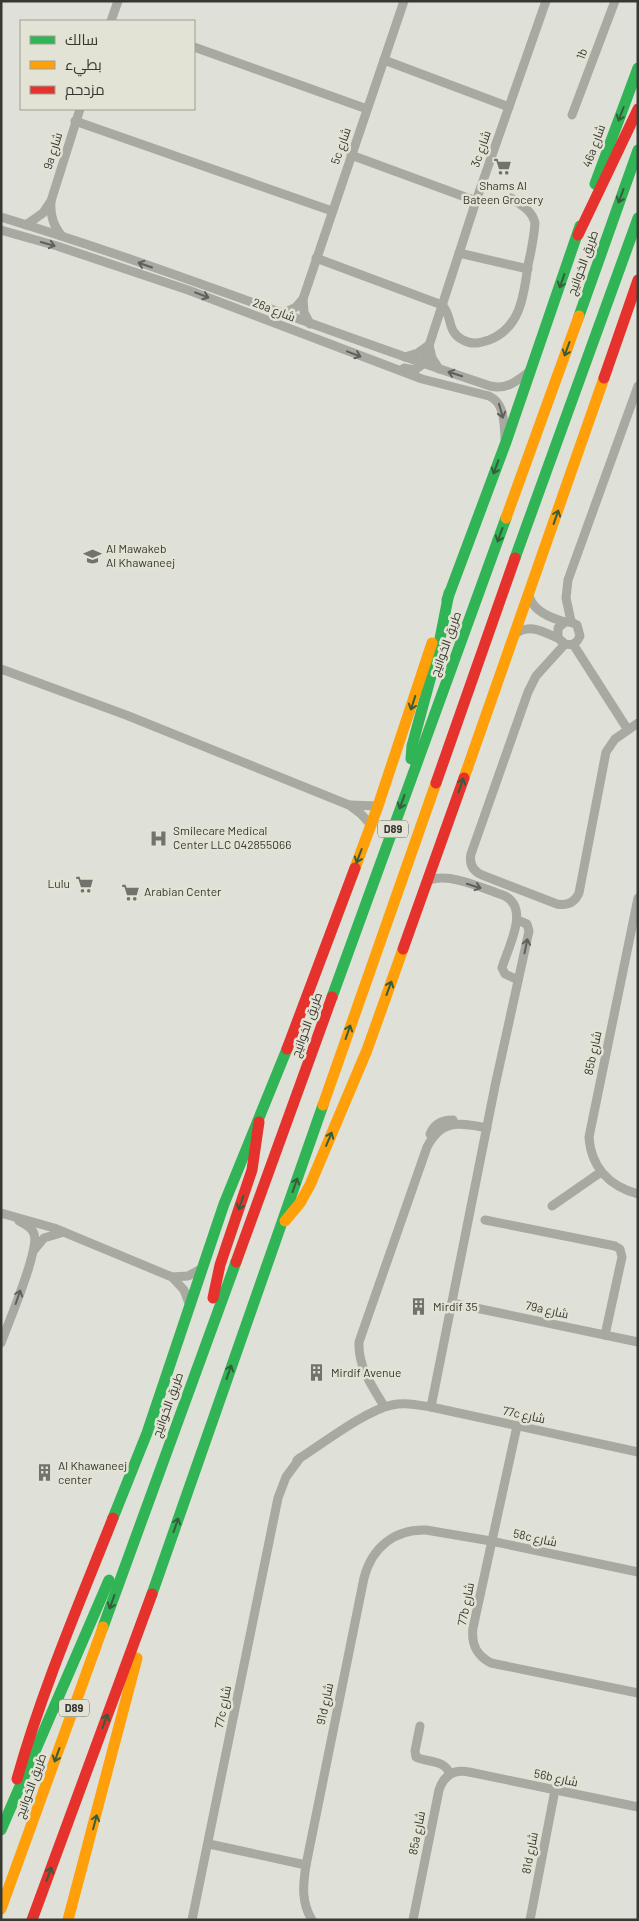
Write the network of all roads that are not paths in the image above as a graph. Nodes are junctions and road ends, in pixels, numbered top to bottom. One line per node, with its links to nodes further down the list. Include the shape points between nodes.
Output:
1 (118, 1): 5 (street)
2 (404, 1): 7 (street, 5c شارع)
3 (615, 1): 13 (street, 1b)
4 (543, 2): 9 (street, 3c شارع)
5 (114, 20)
6 (195, 47): 10 (street)
7 (384, 60): 9 (street); 10 (street, 5c شارع)
8 (638, 68): 25 (main road, 46a شارع, one-way to 25)
9 (509, 107): 19 (street, 3c شارع)
10 (367, 109): 16 (street, 5c شارع)
11 (638, 109): 25 (main road)
12 (80, 110): 14 (street, 9a شارع)
13 (572, 115)
14 (75, 121): 18 (street, 9a شارع); 20 (street)
15 (638, 150): 51 (main road, طريق الخوانيج / D89, one-way to 51)
16 (351, 155): 19 (street); 20 (street, 5c شارع)
17 (511, 198): 29 (street, via 534,218)
18 (51, 201): 23 (street, 9a شارع); 26 (street, 9a شارع, via 53,224)
19 (476, 201): 27 (street, 3c شارع)
20 (332, 211): 28 (street, 5c شارع)
21 (1, 217): 23 (street, 26a شارع)
22 (638, 218): 68 (main road, D89, one-way to 22)
23 (26, 225): 26 (street, 26a شارع)
24 (1, 230): 37 (street, 26a شارع, one-way to 37, via 188,290)
25 (578, 235): 40 (main road, one-way to 40)
26 (62, 237): 33 (street, 26a شارع, one-way to 26)
27 (459, 253): 29 (street); 32 (street, 3c شارع)
28 (316, 258): 31 (street, 5c شارع); 32 (street)
29 (528, 270): 32 (street, via 518,313 507,328 492,339 476,344 459,338 450,327)
30 (638, 280): 44 (main road, one-way to 30)
31 (303, 299): 33 (street, via 292,310); 34 (street, via 304,312)
32 (442, 305): 35 (street, 3c شارع)
33 (282, 314): 34 (street, 26a شارع)
34 (310, 324): 36 (street, 26a شارع)
35 (429, 345): 36 (street); 38 (street, 3c شارع); 39 (street)
36 (405, 357): 38 (street, 26a شارع)
37 (377, 363): 38 (street, via 412,370); 42 (street, 26a شارع, one-way to 42, via 422,379 492,397 500,406)
38 (423, 364): 39 (street, 26a شارع)
39 (439, 369): 40 (street, 26a شارع, one-way to 39, via 516,382 501,388)
40 (531, 370): 42 (main road)
41 (638, 386): 45 (street, via 568,580)
42 (506, 442): 43 (main road, one-way to 43)
43 (449, 594): 51 (main road, via 412,746); 53 (main road, one-way to 53)
44 (529, 595): 45 (street, via 536,609); 46 (main road)
45 (568, 622): 47 (street, via 560,626); 47 (street, via 577,625 579,639)
46 (514, 635): 47 (street, via 526,628 546,628); 55 (main road, one-way to 46)
47 (563, 640): 50 (street); 50 (street, via 528,692 471,854 474,871 557,904 569,904 575,900 606,752 615,739)
48 (1, 669): 52 (street, via 126,715)
49 (638, 724): 50 (street)
50 (628, 730)
51 (413, 773): 75 (main road, طريق الخوانيج / D89, one-way to 75)
52 (349, 805): 53 (street); 54 (street)
53 (378, 806): 54 (main road)
54 (371, 825): 60 (main road, one-way to 60)
55 (428, 880): 57 (street, one-way to 57, via 444,876 505,896 516,906); 68 (main road, one-way to 55, via 300,1203 314,1176 367,1050)
56 (638, 898): 58 (street, 85b شارع)
57 (517, 920): 59 (street, one-way to 57, via 529,928); 59 (street, via 502,968 505,974)
58 (633, 942): 62 (street, 85b شارع, via 590,1128 590,1146)
59 (518, 980): 61 (street)
60 (259, 1122): 71 (main road, via 250,1137); 75 (main road, one-way to 75, via 252,1170 216,1279)
61 (487, 1128): 73 (street); 79 (street, via 452,1120 440,1123 430,1133 359,1342 359,1355 369,1382)
62 (601, 1172): 63 (street, 85b شارع, via 612,1183); 64 (street)
63 (636, 1194)
64 (552, 1206)
65 (1, 1212): 66 (street)
66 (11, 1216): 69 (street); 70 (street, via 32,1230 35,1235)
67 (485, 1220): 76 (street, via 615,1246 620,1250 622,1258)
68 (280, 1226): 86 (main road, D89, one-way to 68)
69 (64, 1232): 70 (street, via 44,1238); 72 (street)
70 (34, 1252): 78 (street, one-way to 70)
71 (201, 1269): 72 (street, via 188,1276); 74 (main road)
72 (172, 1278): 74 (street, via 184,1290)
73 (452, 1303): 76 (street, 79a شارع); 80 (street)
74 (190, 1307): 92 (main road, via 147,1433 26,1747)
75 (212, 1324): 83 (main road, طريق الخوانيج / D89)
76 (605, 1335): 77 (street, 79a شارع)
77 (638, 1342)
78 (1, 1343)
79 (384, 1406): 80 (street, 77c شارع, via 402,1403); 95 (street, 77c شارع, via 300,1458 286,1477 278,1498)
80 (431, 1407): 81 (street, 77c شارع)
81 (516, 1426): 82 (street, 77c شارع); 85 (street, 77b شارع)
82 (638, 1452)
83 (146, 1507): 92 (main road, via 125,1544); 97 (main road, طريق الخوانيج / D89, one-way to 97)
84 (426, 1530): 85 (street, 58c شارع); 96 (street, 91d شارع, via 407,1531 390,1539 376,1552 367,1568)
85 (491, 1541): 87 (street, 58c شارع); 88 (street, 77b شارع, via 472,1635 479,1655 490,1663)
86 (160, 1571): 98 (main road, D89, one-way to 86); 99 (main road, one-way to 86)
87 (638, 1572)
88 (638, 1693)
89 (420, 1726): 90 (street, via 416,1757 442,1764)
90 (450, 1774): 91 (street, 56b شارع, via 463,1771); 102 (street, 85a شارع, via 439,1790)
91 (555, 1790): 93 (street, 56b شارع); 103 (street, 81d شارع)
92 (15, 1799): 94 (main road)
93 (638, 1807)
94 (1, 1830)
95 (209, 1844): 96 (street); 100 (street, 77c شارع)
96 (306, 1865): 101 (street, 91d شارع, via 303,1896)
97 (1, 1909)
98 (32, 1920)
99 (68, 1920)
100 (192, 1920)
101 (312, 1920)
102 (413, 1920)
103 (530, 1920)

